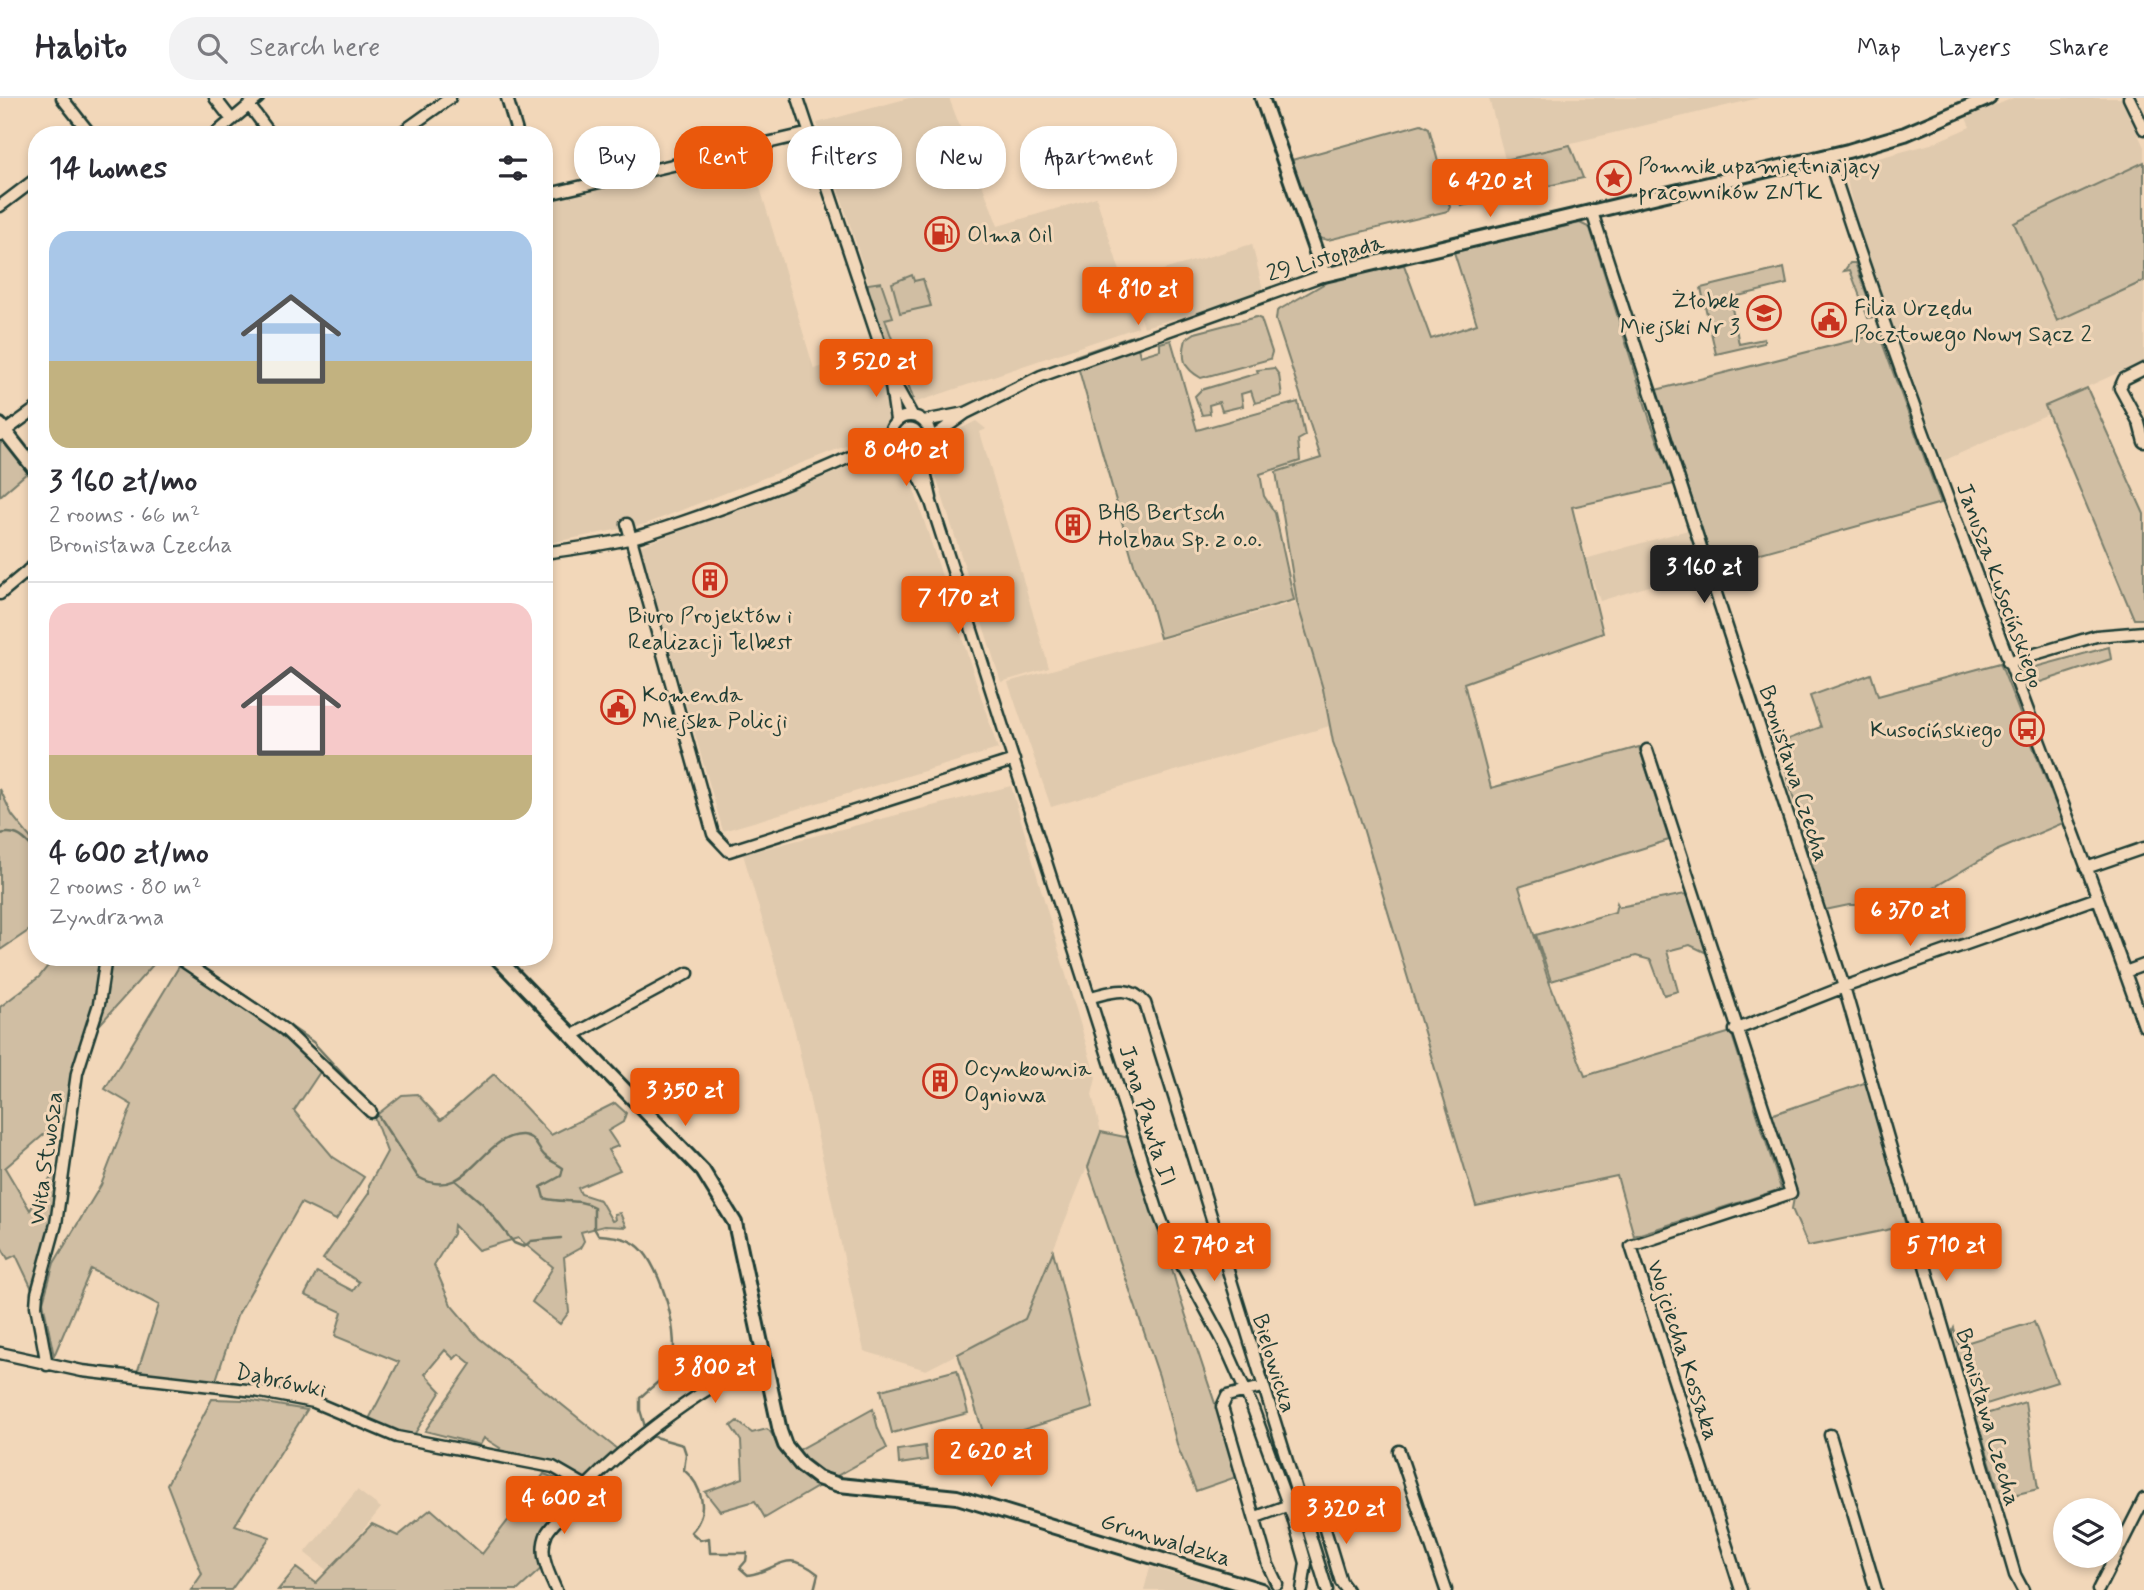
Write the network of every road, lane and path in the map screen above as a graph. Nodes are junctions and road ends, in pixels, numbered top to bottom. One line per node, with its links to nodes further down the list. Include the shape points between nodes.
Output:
1 (62, 98): 12 (street)
2 (215, 98): 11 (street)
3 (258, 98): 10 (street)
4 (450, 98): 15 (street)
5 (507, 98): 16 (street)
6 (798, 98): 17 (street)
7 (1262, 98): 26 (street)
8 (1989, 98): 20 (street, 29 Listopada, via 1905,134)
9 (2129, 98): 18 (street)
10 (249, 105): 11 (street); 14 (street)
11 (232, 120): 13 (street)
12 (84, 126)
13 (225, 126)
14 (264, 126)
15 (411, 126)
16 (515, 126)
17 (808, 126)
18 (2144, 129)
19 (787, 138): 23 (street)
20 (1828, 156): 25 (street, 29 Listopada); 49 (street, Janusza Kusocińskiego)
21 (28, 185): 24 (street)
22 (829, 189): 28 (street)
23 (553, 193)
24 (0, 206)
25 (1592, 212): 26 (street, 29 Listopada); 61 (street, Bronisława Czecha)
26 (1324, 275): 29 (street, 29 Listopada, via 1041,376)
27 (2144, 369): 37 (street, via 2124,380 2120,388)
28 (890, 375): 31 (street); 32 (street)
29 (966, 413): 33 (street, 29 Listopada); 36 (street, 29 Listopada)
30 (28, 414): 34 (street)
31 (912, 415): 32 (street); 33 (street)
32 (896, 420): 35 (street)
33 (924, 421): 36 (street)
34 (2, 430): 41 (street)
35 (890, 433): 39 (street); 40 (street)
36 (930, 439): 38 (street)
37 (2144, 442)
38 (925, 450): 39 (street, via 915,456); 42 (street, Jana Pawła II)
39 (900, 453): 40 (street); 42 (street, Jana Pawła II, via 913,463)
40 (846, 459): 44 (street)
41 (28, 461)
42 (931, 502): 51 (street, Jana Pawła II)
43 (627, 524): 44 (street)
44 (631, 538): 45 (street); 51 (street, via 713,834 729,851)
45 (553, 551)
46 (28, 570): 47 (street)
47 (0, 594)
48 (2144, 632): 49 (street, via 2095,636)
49 (2008, 662): 53 (street, Janusza Kusocińskiego)
50 (1647, 750): 64 (street)
51 (1014, 760): 62 (street, Jana Pawła II)
52 (2144, 848): 53 (street)
53 (2086, 868): 54 (street, Janusza Kusocińskiego)
54 (2097, 898): 59 (street, Janusza Kusocińskiego); 61 (street)
55 (2144, 965): 59 (street)
56 (105, 966): 69 (street, Wita Stwosza, via 99,1004 77,1073 56,1224 37,1293)
57 (190, 966): 66 (street, via 285,1030)
58 (505, 966): 65 (street, Grunwaldzka)
59 (2125, 972): 63 (street, Janusza Kusocińskiego)
60 (688, 973): 65 (street)
61 (1844, 987): 64 (street); 89 (street, Bronisława Czecha)
62 (1091, 997): 70 (street, Bielowicka, via 1125,990 1145,1003); 71 (street, Jana Pawła II, via 1165,1230)
63 (2144, 1026)
64 (1735, 1030): 87 (street, Wojciecha Kossaka, via 1791,1194 1630,1246)
65 (573, 1035): 68 (street, Grunwaldzka, via 690,1156 725,1202 735,1223)
66 (371, 1112)
67 (0, 1353): 69 (street, Dąbrówki)
68 (765, 1360): 74 (street, via 740,1370 649,1432); 82 (street, Grunwaldzka, via 785,1445 818,1478 839,1485 957,1497)
69 (47, 1365): 74 (street, Dąbrówki, via 314,1402 397,1437 553,1467)
70 (1262, 1387): 71 (street); 76 (street, Bielowicka)
71 (1246, 1391): 77 (street, Jana Pawła II); 79 (street, via 1227,1396 1222,1403)
72 (1830, 1435): 88 (street)
73 (1399, 1451): 86 (street)
74 (586, 1486): 81 (street, via 547,1534 543,1561)
75 (2144, 1499): 90 (street)
76 (1299, 1502): 77 (street); 84 (street, Bielowicka)
77 (1288, 1505): 79 (street); 83 (street, Jana Pawła II, via 1306,1563)
78 (1320, 1513): 85 (street)
79 (1256, 1517): 80 (street)
80 (1277, 1584)
81 (556, 1590)
82 (1261, 1590)
83 (1303, 1590)
84 (1327, 1590)
85 (1347, 1590)
86 (1446, 1590)
87 (1741, 1590)
88 (1876, 1590)
89 (2023, 1590)
90 (2098, 1590)

